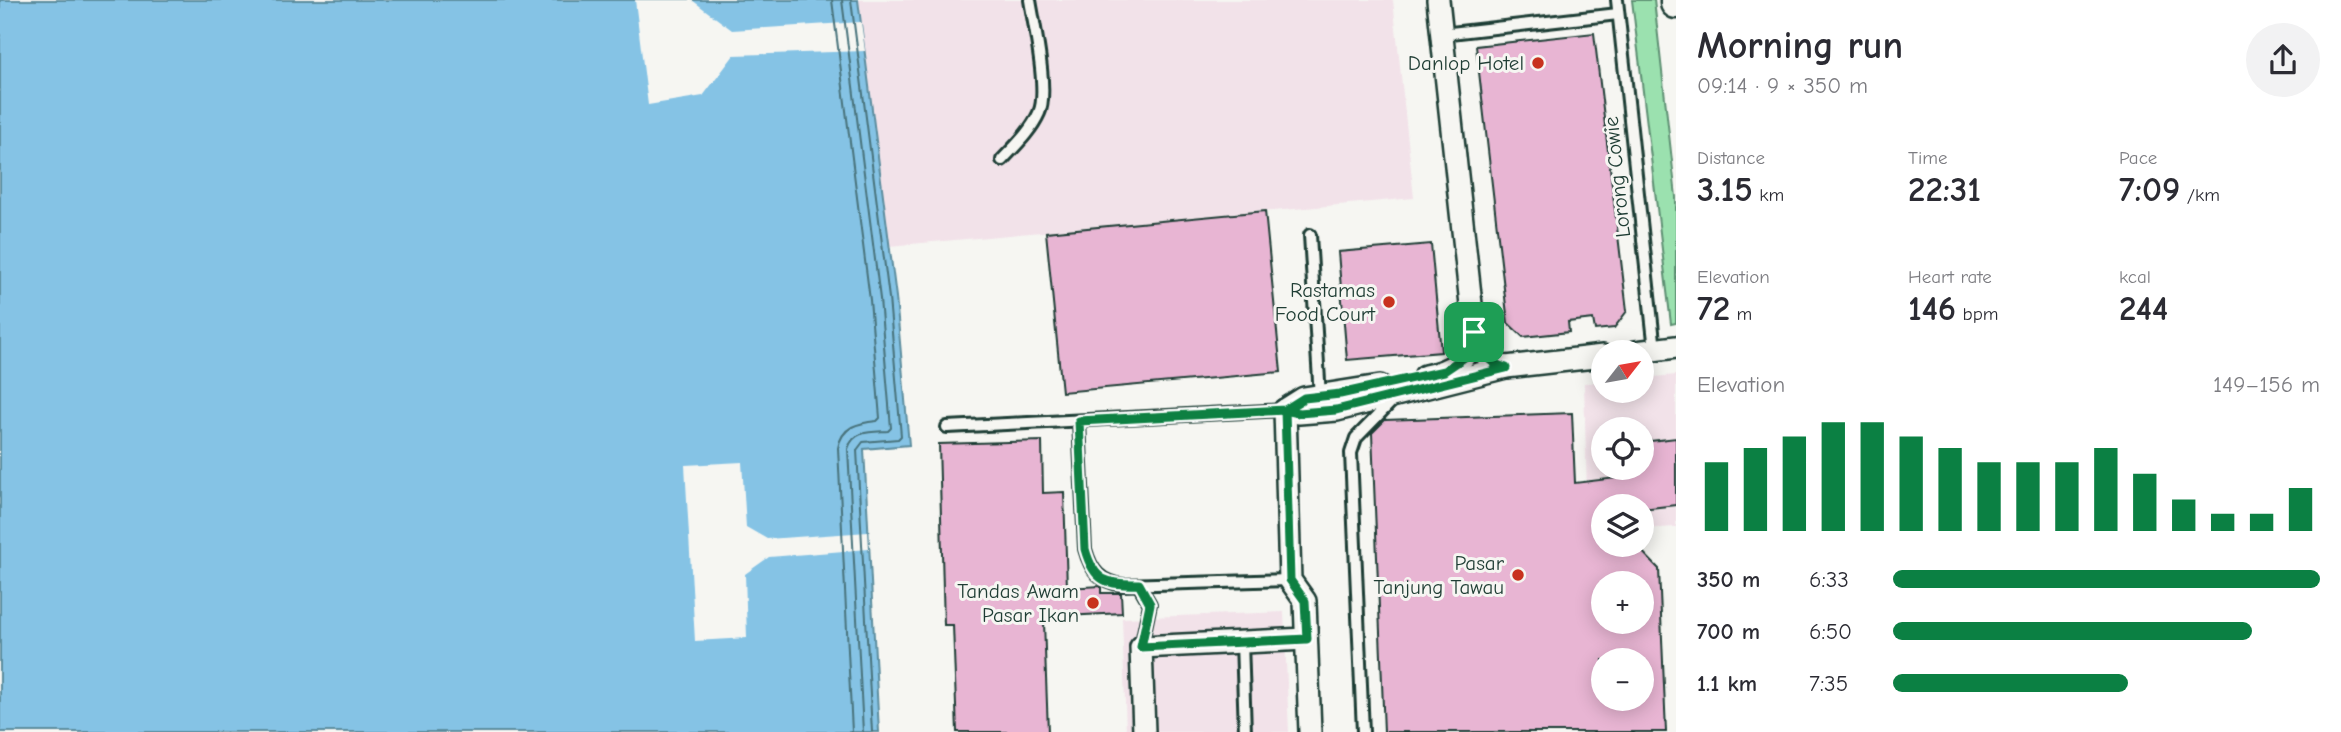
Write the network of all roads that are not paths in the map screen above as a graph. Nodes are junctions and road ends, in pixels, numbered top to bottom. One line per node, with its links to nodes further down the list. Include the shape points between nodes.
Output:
1 (1030, 0): 6 (lane, via 1041,111)
2 (1438, 0): 5 (street)
3 (1616, 0): 4 (lane, Lorong Cowie)
4 (1618, 14): 5 (lane); 9 (lane, Lorong Cowie)
5 (1442, 34): 8 (street)
6 (1002, 160)
7 (1310, 235): 13 (lane)
8 (1474, 332): 11 (street, via 1487,358); 13 (street, via 1466,356 1444,371)
9 (1656, 349)
10 (1591, 357): 11 (street)
11 (1506, 368): 12 (street)
12 (1398, 395): 14 (street, via 1336,410); 25 (lane, via 1356,438 1351,453)
13 (1320, 397): 14 (street, via 1304,398)
14 (1285, 410): 15 (lane); 17 (street)
15 (1079, 421): 16 (lane); 18 (lane, via 1089,564 1098,577 1110,583)
16 (947, 427)
17 (1290, 580): 18 (lane); 19 (street, via 1305,601)
18 (1139, 584): 21 (lane, via 1150,604)
19 (1307, 639): 20 (street); 24 (street)
20 (1242, 642): 21 (street); 23 (lane)
21 (1141, 647): 22 (street)
22 (1144, 732)
23 (1245, 732)
24 (1310, 732)
25 (1363, 732)

